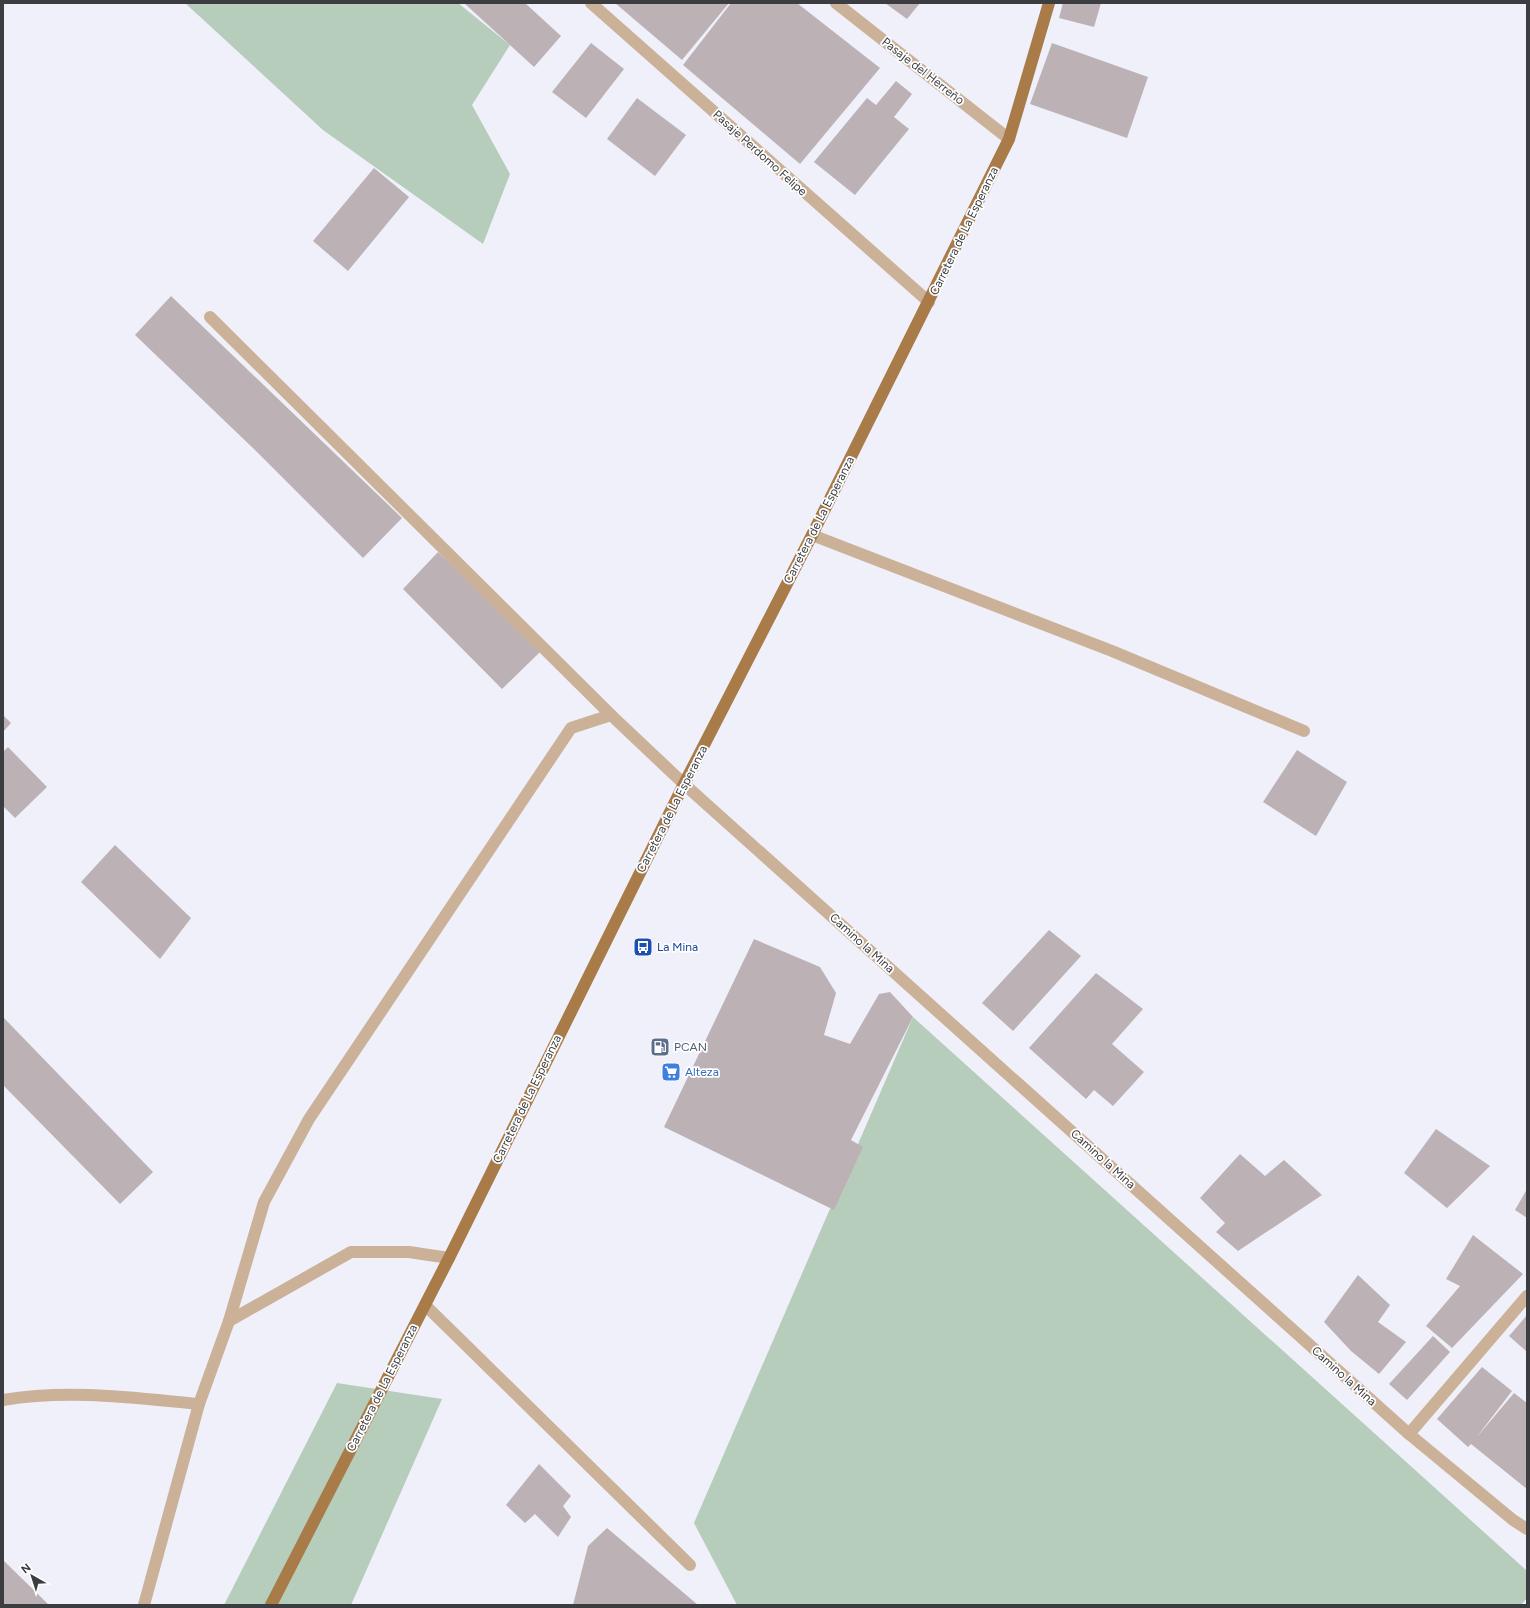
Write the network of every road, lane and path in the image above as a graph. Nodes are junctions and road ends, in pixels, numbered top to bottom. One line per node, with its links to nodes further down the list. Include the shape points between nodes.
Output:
1 (591, 3): 5 (street, Pasaje Perdomo Felipe)
2 (836, 3): 4 (street, Pasaje del Herreño)
3 (1049, 3): 4 (main road, Carretera de La Esperanza)
4 (1010, 140): 5 (main road, Carretera de La Esperanza)
5 (929, 302): 7 (main road, Carretera de La Esperanza)
6 (210, 317): 8 (street, Camino la Mina)
7 (812, 534): 9 (street, via 1112,651); 10 (main road, Carretera de La Esperanza)
8 (612, 715): 10 (street, Camino la Mina); 14 (street, via 571,728 308,1119 264,1202)
9 (1304, 731)
10 (684, 784): 11 (main road, Carretera de La Esperanza); 17 (street, Camino la Mina)
11 (448, 1258): 13 (main road, Carretera de La Esperanza); 14 (street, via 409,1252 351,1252)
12 (1527, 1296): 17 (street)
13 (425, 1305): 19 (street); 21 (main road, Carretera de La Esperanza)
14 (229, 1321): 16 (street)
15 (3, 1400): 16 (street, via 100,1394)
16 (199, 1404): 20 (street)
17 (1409, 1434): 18 (street, Camino la Mina)
18 (1527, 1529)
19 (690, 1565)
20 (144, 1605)
21 (270, 1605)

